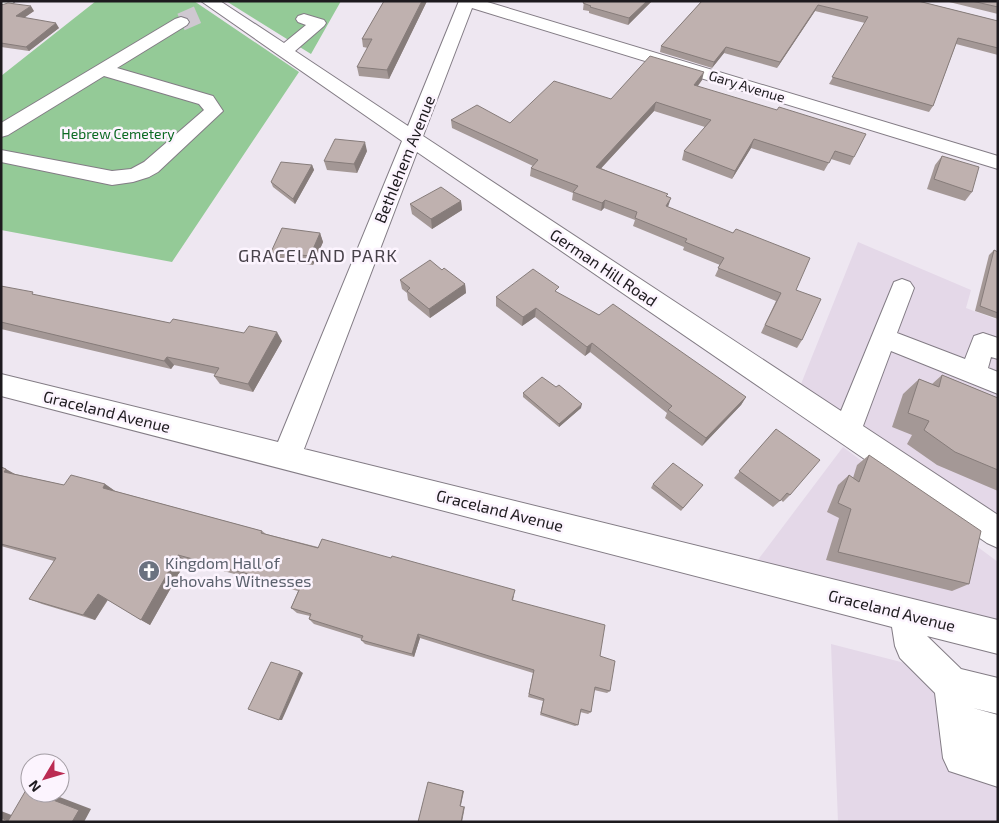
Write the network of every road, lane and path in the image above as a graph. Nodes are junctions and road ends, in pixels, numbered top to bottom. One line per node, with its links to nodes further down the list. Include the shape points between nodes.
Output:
1 (6, 1): 3 (street)
2 (467, 1): 10 (street, Bethlehem Avenue); 12 (street, Gary Avenue)
3 (1, 5)
4 (210, 6): 7 (street, German Hill Road)
5 (309, 13): 7 (street, via 318,23)
6 (181, 22): 8 (street)
7 (285, 42): 10 (street, German Hill Road)
8 (104, 70): 9 (street); 11 (street, via 206,100 214,110 142,173 112,178)
9 (1, 131)
10 (412, 138): 19 (street, German Hill Road); 20 (street, Bethlehem Avenue)
11 (1, 156)
12 (998, 163)
13 (902, 288): 14 (street)
14 (884, 338): 16 (street); 19 (street)
15 (998, 349): 16 (street, via 983,343)
16 (973, 374): 17 (street)
17 (998, 383)
18 (1, 385): 20 (street, Graceland Avenue)
19 (847, 431): 21 (street, German Hill Road)
20 (287, 456): 22 (street, Graceland Avenue)
21 (998, 533)
22 (906, 613): 23 (street, Graceland Avenue); 24 (street, via 912,646)
23 (998, 637)
24 (952, 685): 25 (street); 26 (street)
25 (998, 696)
26 (957, 723): 27 (street); 28 (street, via 962,758)
27 (998, 733)
28 (998, 768)

